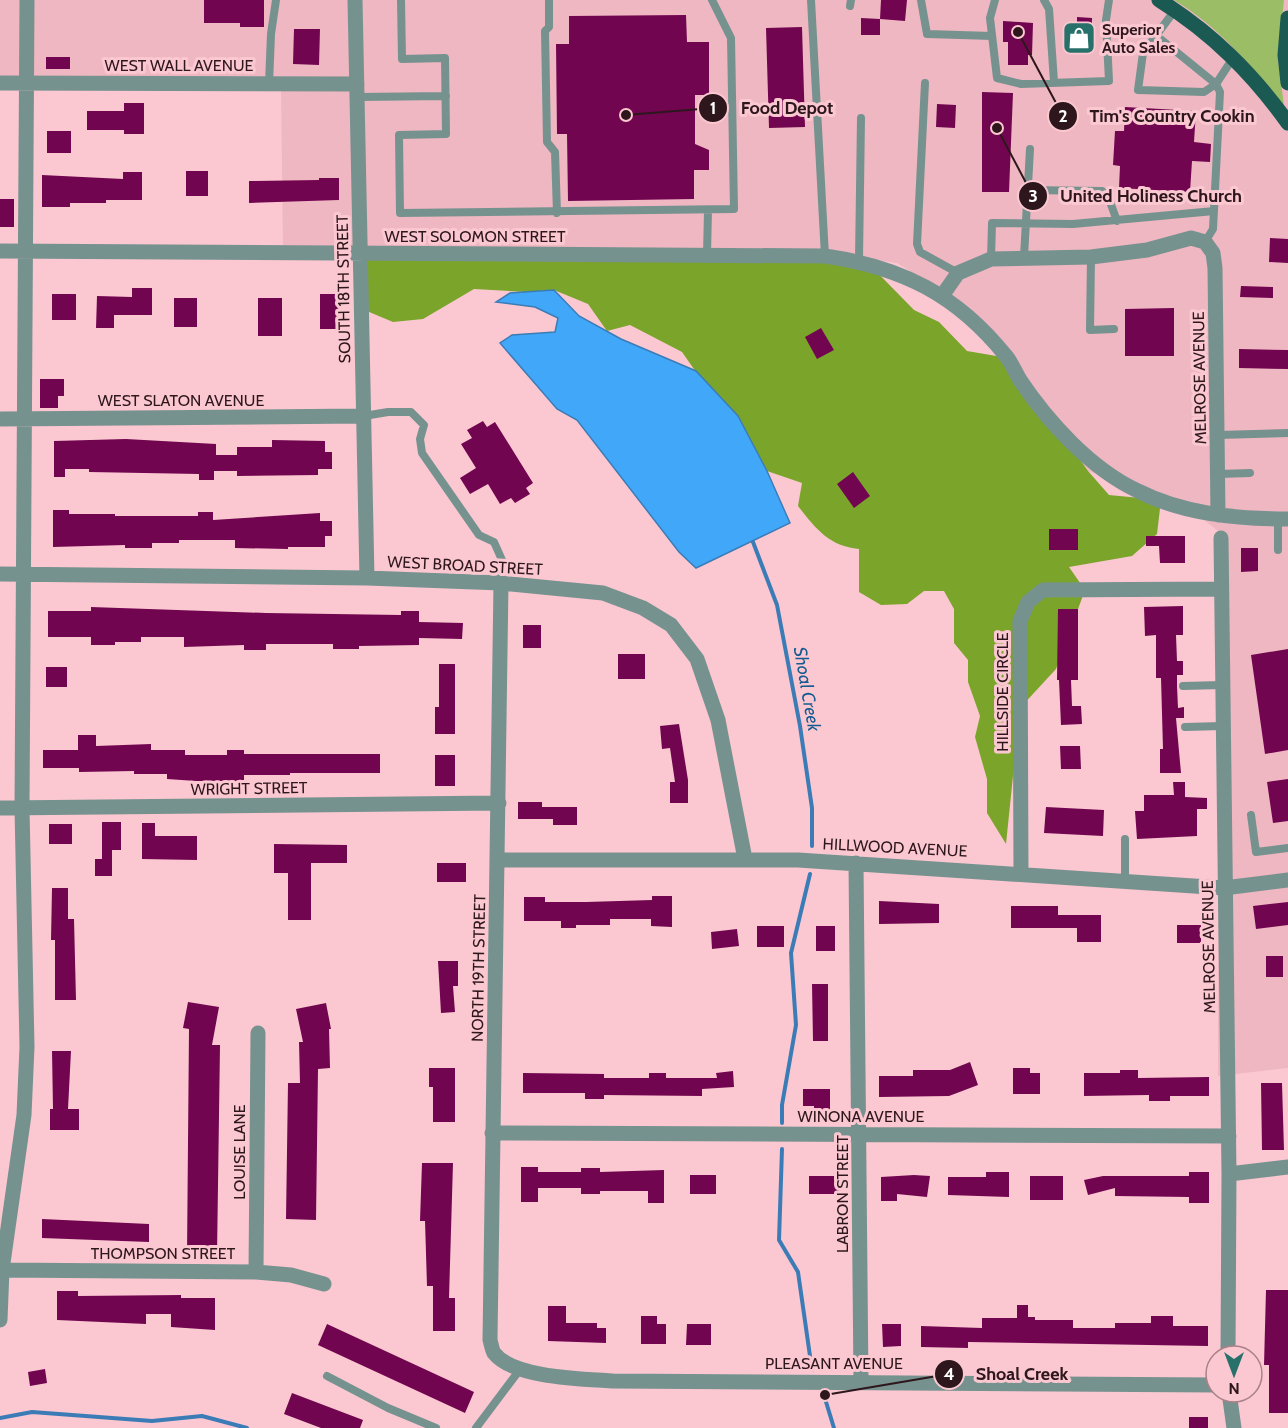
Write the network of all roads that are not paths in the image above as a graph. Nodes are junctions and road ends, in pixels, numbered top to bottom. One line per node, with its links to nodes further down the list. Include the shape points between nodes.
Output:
1 (27, 0): 20 (street)
2 (276, 0): 23 (lane)
3 (355, 0): 25 (street, SOUTH 18TH STREET)
4 (401, 0): 26 (lane, via 402,59 445,58)
5 (549, 0): 33 (lane, via 549,27 545,31 547,142 555,152)
6 (712, 0): 31 (lane, via 731,38 734,209)
7 (811, 0): 41 (lane)
8 (921, 0): 15 (lane, via 927,34)
9 (995, 0): 15 (lane, via 990,18)
10 (1044, 0): 18 (lane, via 1049,9)
11 (1109, 0): 18 (lane, via 1109,81)
12 (1160, 0): 13 (main road)
13 (1175, 10): 16 (lane); 17 (main road)
14 (1288, 18): 22 (main road)
15 (992, 36): 18 (lane, via 997,78 1021,84)
16 (1158, 36): 24 (lane); 24 (lane, via 1143,53 1138,90 1198,93)
17 (1234, 57): 24 (lane); 28 (main road)
18 (1054, 82)
19 (0, 83): 20 (street, WEST WALL AVENUE)
20 (27, 83): 23 (street, WEST WALL AVENUE); 38 (street)
21 (925, 83): 46 (lane, via 916,244 920,252)
22 (1288, 83)
23 (268, 84): 25 (street, WEST WALL AVENUE)
24 (1216, 84): 32 (lane, via 1220,92)
25 (358, 90): 26 (lane); 39 (street, SOUTH 18TH STREET)
26 (446, 96): 33 (lane, via 446,134 399,135 400,213)
27 (861, 118): 45 (lane)
28 (1288, 123)
29 (1030, 149): 30 (lane)
30 (1027, 190): 34 (lane, via 1102,191); 35 (lane)
31 (708, 210): 33 (lane); 40 (lane)
32 (1214, 211): 34 (lane); 36 (lane, via 1213,229)
33 (557, 213)
34 (1117, 221): 35 (lane)
35 (1024, 222): 42 (lane); 44 (lane, via 992,223)
36 (1205, 242): 43 (street, via 1191,238 1147,250); 53 (street, MELROSE AVENUE, via 1213,253 1215,268)
37 (0, 251): 38 (street, WEST SOLOMON STREET)
38 (26, 251): 39 (street, WEST SOLOMON STREET); 51 (street)
39 (361, 253): 40 (street, WEST SOLOMON STREET); 49 (street, SOUTH 18TH STREET)
40 (707, 255): 41 (street, WEST SOLOMON STREET)
41 (825, 256): 45 (street, WEST SOLOMON STREET)
42 (1024, 257): 43 (street); 44 (street)
43 (1091, 257): 48 (lane, via 1090,330)
44 (991, 259): 46 (street)
45 (859, 261): 47 (street, WEST SOLOMON STREET, via 903,275)
46 (958, 273): 47 (street)
47 (942, 296): 56 (street, WEST SOLOMON STREET, via 984,331 1062,431 1097,464 1137,491 1180,508)
48 (1114, 329)
49 (363, 416): 51 (street, WEST SLATON AVENUE); 62 (street, SOUTH 18TH STREET); 63 (lane, via 411,412 424,425 422,453 479,535 494,542 501,560)
50 (0, 419): 51 (street, WEST SLATON AVENUE)
51 (25, 419): 61 (street)
52 (1288, 433): 53 (lane)
53 (1218, 435): 55 (street, MELROSE AVENUE)
54 (1250, 473): 55 (lane)
55 (1218, 474): 56 (street, MELROSE AVENUE)
56 (1218, 515): 57 (street, WEST SOLOMON STREET)
57 (1283, 519): 59 (lane)
58 (1221, 538): 64 (street, MELROSE AVENUE)
59 (1278, 550)
60 (0, 574): 61 (street, WEST BROAD STREET)
61 (24, 574): 62 (street, WEST BROAD STREET); 71 (street)
62 (367, 578): 63 (street, WEST BROAD STREET)
63 (501, 583): 69 (street, NORTH 19TH STREET); 75 (street, WEST BROAD STREET, via 603,594 643,608 670,625 697,658 718,720)
64 (1220, 590): 65 (street, MELROSE AVENUE); 78 (street, HILLSIDE CIRCLE, via 1043,590 1028,602 1020,621)
65 (1222, 685): 66 (lane); 67 (street, MELROSE AVENUE)
66 (1183, 686)
67 (1222, 726): 68 (lane); 81 (street, MELROSE AVENUE)
68 (1185, 727)
69 (499, 804): 71 (street, WRIGHT STREET); 76 (street, NORTH 19TH STREET)
70 (0, 808): 71 (street, WRIGHT STREET)
71 (22, 808): 88 (street, via 27,1047 24,1115)
72 (1251, 815): 74 (lane, via 1256,852)
73 (1125, 839): 79 (lane)
74 (1288, 848)
75 (746, 859): 76 (street, HILLWOOD AVENUE); 77 (street, HILLWOOD AVENUE)
76 (499, 860): 83 (street, NORTH 19TH STREET)
77 (856, 862): 78 (street, HILLWOOD AVENUE); 84 (street, LABRON STREET)
78 (1021, 873): 79 (street, HILLWOOD AVENUE)
79 (1125, 880): 81 (street, HILLWOOD AVENUE)
80 (1288, 880): 81 (street, HILLWOOD AVENUE)
81 (1224, 888): 85 (street, MELROSE AVENUE)
82 (258, 1033): 89 (street, LOUISE LANE)
83 (492, 1133): 84 (street, WINONA AVENUE); 93 (street, NORTH 19TH STREET, via 490,1340)
84 (860, 1134): 85 (street, WINONA AVENUE); 96 (street, LABRON STREET)
85 (1229, 1136): 87 (street, MELROSE AVENUE)
86 (1288, 1167): 87 (street)
87 (1229, 1174): 92 (street, MELROSE AVENUE)
88 (2, 1270): 89 (street, THOMPSON STREET); 91 (street)
89 (256, 1272): 90 (street, THOMPSON STREET, via 291,1275)
90 (324, 1284)
91 (0, 1320)
92 (1228, 1344)
93 (494, 1353): 94 (street, PLEASANT AVENUE)
94 (521, 1368): 96 (street, PLEASANT AVENUE, via 613,1381); 100 (lane)
95 (327, 1376): 99 (lane)
96 (861, 1381): 97 (street, PLEASANT AVENUE)
97 (1204, 1384)
98 (1231, 1404): 101 (street)
99 (436, 1428)
100 (476, 1428)
101 (1234, 1428)

